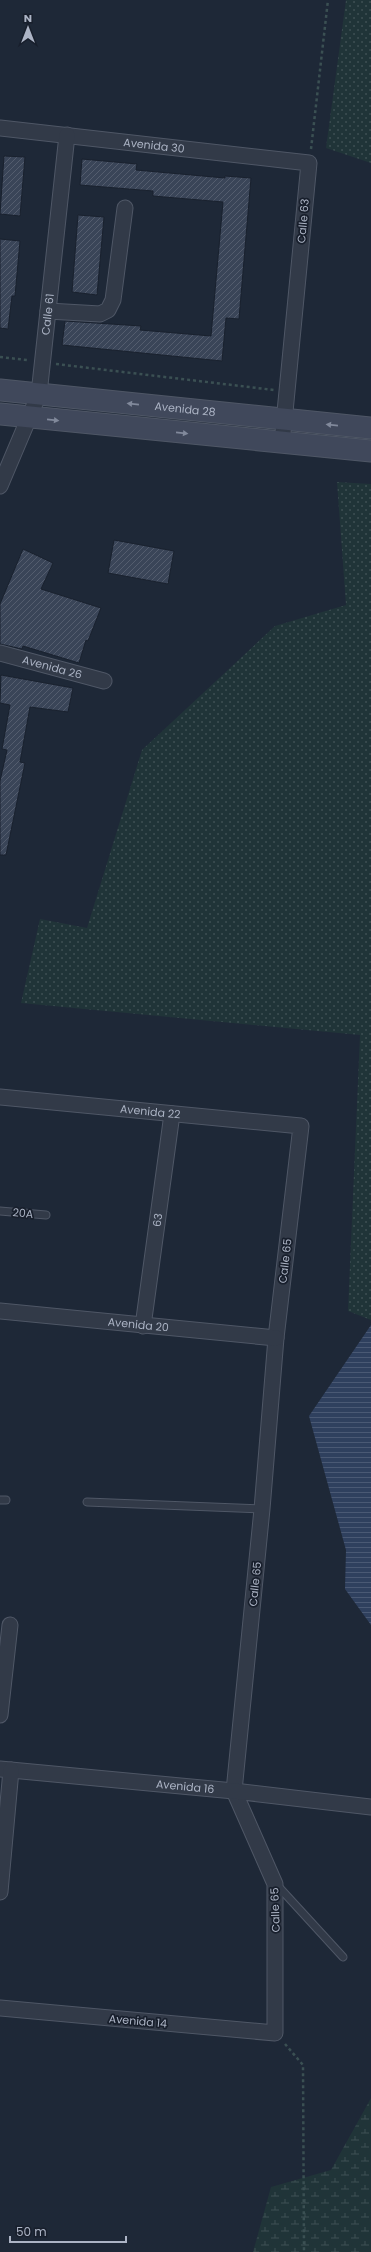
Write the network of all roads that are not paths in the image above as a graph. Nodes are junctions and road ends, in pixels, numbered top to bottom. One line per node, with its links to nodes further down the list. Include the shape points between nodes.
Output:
1 (0, 128): 2 (street, Avenida 30)
2 (67, 135): 3 (street, Avenida 30); 5 (street, Calle 61)
3 (309, 163): 10 (street, Calle 63)
4 (125, 208): 5 (street, via 113,300 108,310 100,314)
5 (48, 311): 7 (street, Calle 61)
6 (0, 390): 7 (main road, Avenida 28)
7 (39, 394): 9 (street, Calle 61); 10 (main road, Avenida 28, one-way to 7)
8 (0, 414): 9 (main road)
9 (30, 417): 12 (main road, one-way to 12); 14 (street, Calle 61)
10 (285, 420): 11 (main road, Avenida 28, one-way to 10); 12 (street, Calle 63)
11 (371, 428)
12 (282, 443): 13 (main road)
13 (371, 451)
14 (0, 486)
15 (0, 653): 16 (street, Avenida 26)
16 (104, 681)
17 (0, 1097): 18 (street, Avenida 22)
18 (172, 1114): 19 (street, Avenida 22); 23 (street, 63)
19 (301, 1126): 24 (street, Calle 65)
20 (0, 1210): 21 (lane, 20A)
21 (46, 1215)
22 (0, 1311): 23 (street, Avenida 20)
23 (143, 1326): 24 (street, Avenida 20)
24 (276, 1338): 26 (street, Calle 65)
25 (87, 1502): 26 (lane)
26 (262, 1509): 30 (street, Calle 65)
27 (10, 1625): 28 (street)
28 (0, 1714)
29 (5, 1770): 30 (street, Avenida 16); 33 (street)
30 (234, 1791): 31 (street, Avenida 16); 32 (street, Calle 65)
31 (371, 1807)
32 (275, 1884): 34 (lane); 36 (street, Calle 65)
33 (0, 1892)
34 (343, 1957)
35 (0, 2008): 36 (street, Avenida 14)
36 (275, 2033)

